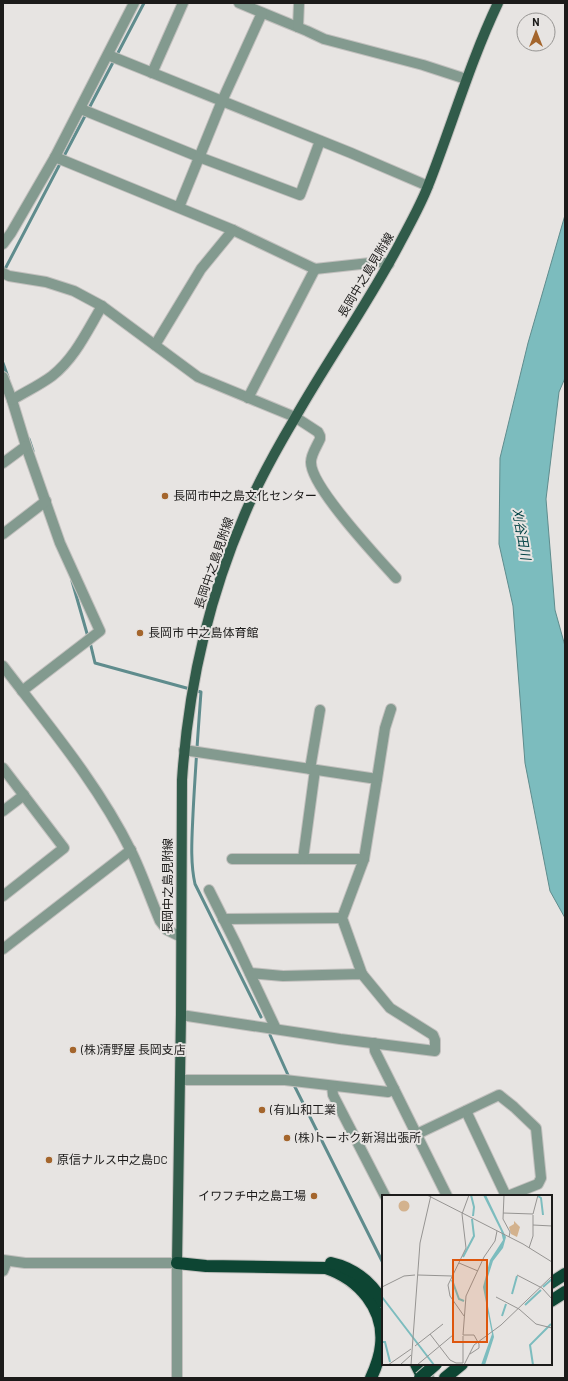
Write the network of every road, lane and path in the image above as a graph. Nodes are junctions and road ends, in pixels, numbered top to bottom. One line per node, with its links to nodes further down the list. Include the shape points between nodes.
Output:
1 (134, 3): 8 (street)
2 (183, 3): 9 (street)
3 (239, 3): 6 (street)
4 (299, 3): 7 (street)
5 (495, 4): 10 (main road, 長岡中之島見附線)
6 (262, 13): 7 (street); 11 (street)
7 (298, 27): 10 (street, via 324,39)
8 (108, 54): 9 (street); 12 (street)
9 (152, 73): 11 (street)
10 (466, 79): 16 (main road, 長岡中之島見附線)
11 (222, 101): 13 (street); 15 (street)
12 (81, 109): 14 (street); 15 (street)
13 (320, 141): 15 (street, via 300,195); 16 (street)
14 (55, 157): 17 (street); 19 (street)
15 (199, 157): 17 (street)
16 (428, 186): 20 (main road, 長岡中之島見附線)
17 (179, 206): 18 (street)
18 (233, 230): 21 (street); 24 (street, via 201,269)
19 (3, 244)
20 (389, 264): 21 (street, via 379,262); 28 (main road, 長岡中之島見附線)
21 (314, 269): 27 (street)
22 (3, 273): 23 (street, via 61,286)
23 (102, 306): 24 (street); 26 (street, via 63,366 51,376)
24 (155, 345): 27 (street, via 198,377)
25 (3, 377): 26 (street)
26 (7, 394): 29 (street)
27 (248, 398): 28 (street)
28 (295, 417): 33 (street, via 320,436 310,461 326,494 340,514); 38 (main road, 長岡中之島見附線, via 244,516 213,599 203,638)
29 (26, 446): 30 (street); 31 (street)
30 (3, 463)
31 (46, 501): 32 (street); 35 (street, via 60,543 100,631)
32 (3, 534)
33 (396, 578)
34 (3, 666): 35 (street)
35 (22, 691): 44 (street, via 73,759)
36 (391, 709): 41 (street, via 385,728)
37 (320, 710): 40 (street)
38 (184, 750): 40 (street); 52 (main road, 長岡中之島見附線)
39 (3, 768): 42 (street)
40 (313, 770): 41 (street); 46 (street)
41 (377, 779): 47 (street)
42 (24, 795): 43 (street); 49 (street, via 64,848)
43 (3, 811)
44 (131, 850): 52 (street, via 160,921 167,930); 53 (street)
45 (232, 859): 46 (street)
46 (303, 859): 47 (street)
47 (364, 859): 50 (street)
48 (209, 890): 51 (street)
49 (3, 896)
50 (342, 918): 51 (street); 55 (street)
51 (223, 919): 54 (street)
52 (181, 938): 56 (main road, 長岡中之島見附線)
53 (3, 949)
54 (250, 973): 55 (street, via 283,976); 57 (street)
55 (362, 974): 58 (street, via 390,1008 433,1035 435,1051)
56 (181, 1015): 57 (street); 59 (main road, 長岡中之島見附線)
57 (276, 1029): 58 (street)
58 (374, 1043): 61 (street, via 375,1051)
59 (180, 1080): 60 (street, via 285,1080); 69 (main road, 長岡中之島見附線)
60 (332, 1086): 61 (street, via 388,1092); 64 (street, via 334,1095)
61 (394, 1090): 63 (street)
62 (466, 1111): 63 (street); 66 (street); 67 (street, via 499,1095 536,1128 541,1178 538,1184)
63 (417, 1134): 65 (street)
64 (384, 1195)
65 (447, 1195)
66 (507, 1195)
67 (510, 1195)
68 (5, 1260): 69 (street, via 44,1263); 70 (street)
69 (177, 1263): 75 (highway, via 208,1258 328,1262 348,1268 359,1275 371,1285); 80 (street); 81 (highway, via 206,1266 326,1268 344,1275 370,1299 379,1321 381,1346)
70 (3, 1271)
71 (565, 1274): 72 (highway)
72 (552, 1282)
73 (565, 1292): 74 (highway)
74 (552, 1300)
75 (382, 1301)
76 (416, 1365): 82 (highway)
77 (424, 1365): 83 (street)
78 (435, 1365): 82 (highway, bridge)
79 (461, 1365): 84 (highway)
80 (177, 1378)
81 (371, 1378)
82 (422, 1378)
83 (430, 1378)
84 (444, 1378)

